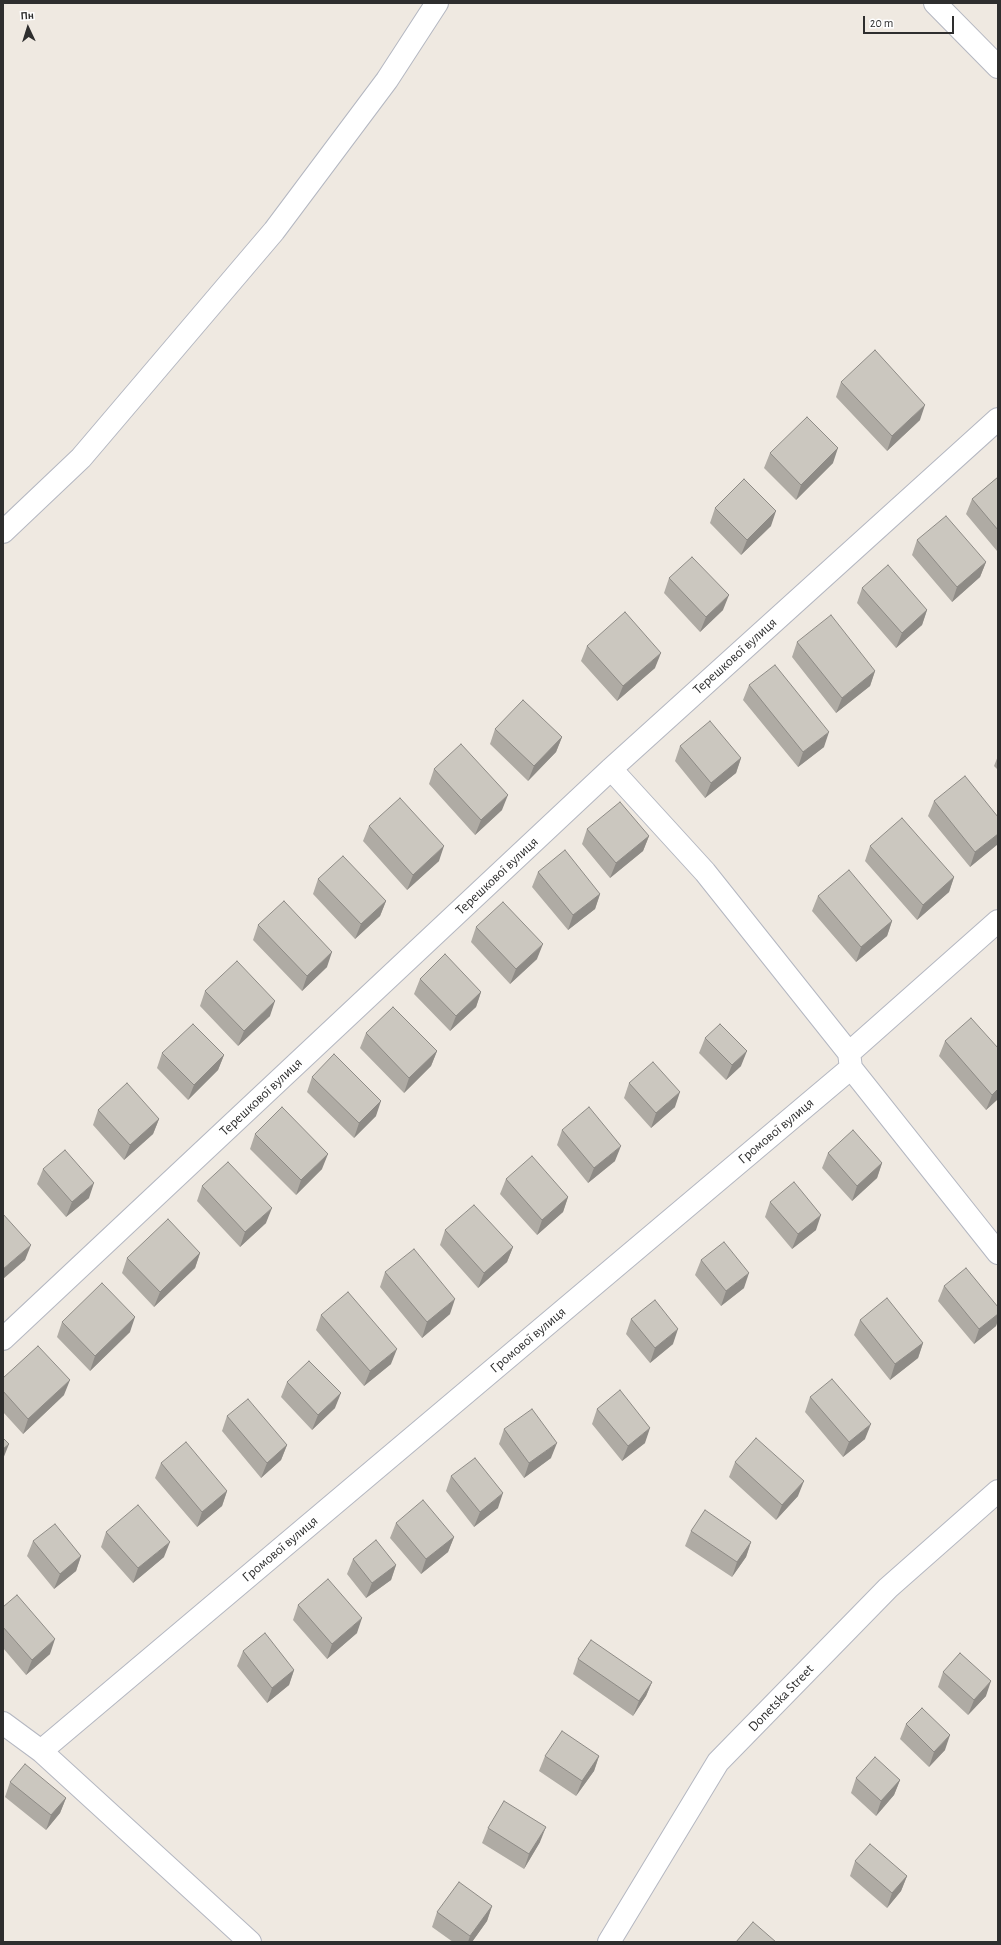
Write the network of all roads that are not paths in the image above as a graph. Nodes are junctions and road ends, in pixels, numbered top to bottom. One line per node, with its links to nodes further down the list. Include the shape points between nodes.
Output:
1 (437, 3): 5 (street, via 387,80 274,231 81,458)
2 (935, 3): 3 (street)
3 (998, 67)
4 (998, 419): 6 (street, Терешкової вулиця)
5 (3, 532)
6 (611, 769): 8 (street, via 705,872); 10 (street, Терешкової вулиця)
7 (998, 921): 8 (street, Громової вулиця)
8 (850, 1060): 9 (street); 13 (street, Громової вулиця)
9 (998, 1253)
10 (3, 1340)
11 (998, 1491): 15 (street, Donetska Street, via 888,1588 718,1762)
12 (3, 1722): 13 (street)
13 (41, 1751): 14 (street)
14 (250, 1942)
15 (609, 1942)

